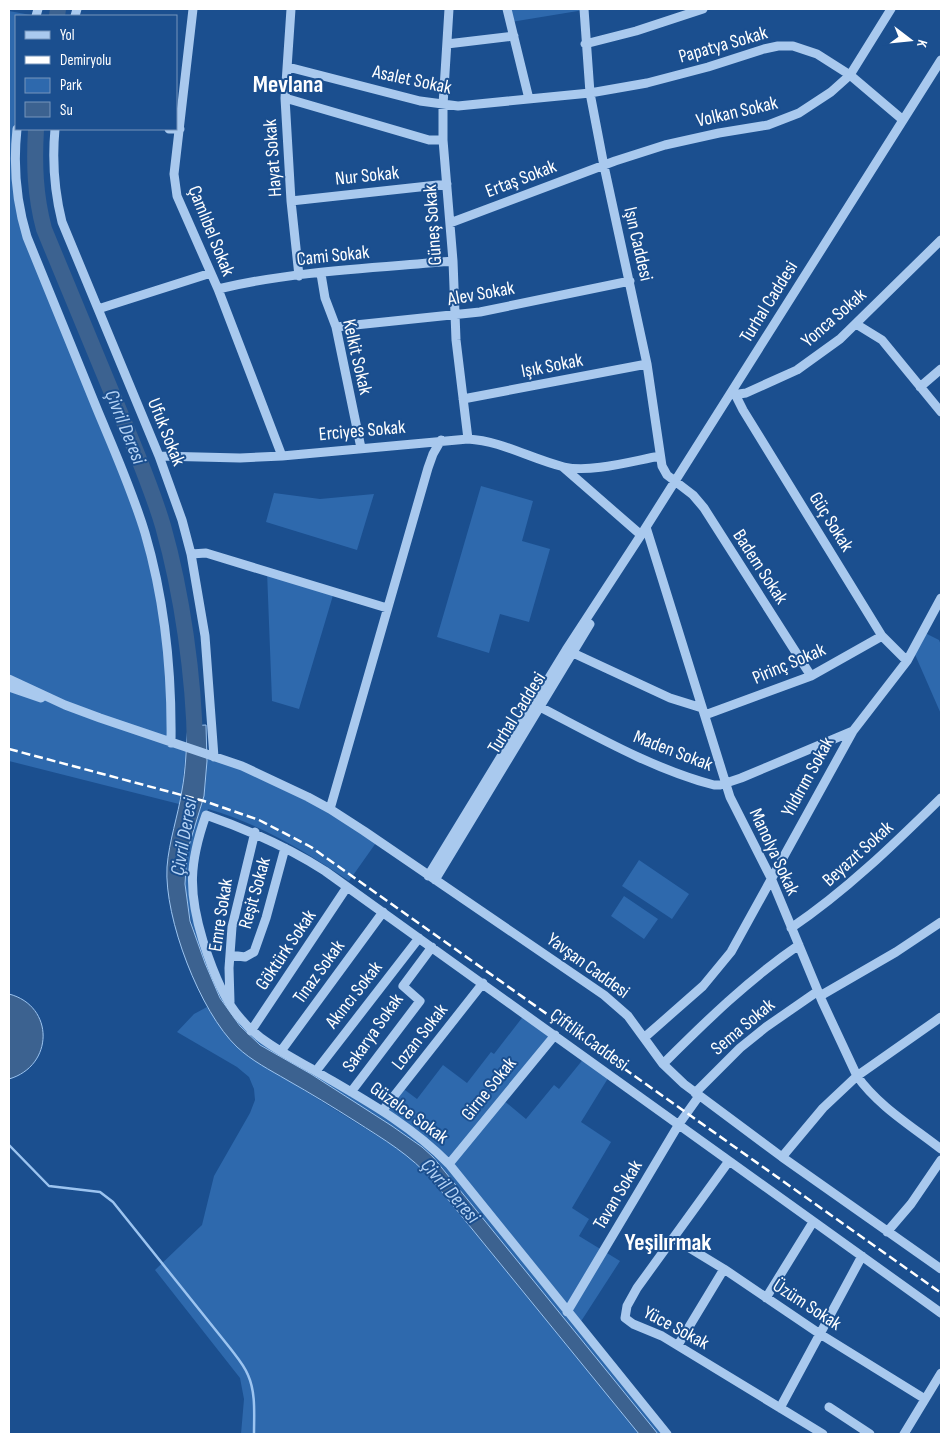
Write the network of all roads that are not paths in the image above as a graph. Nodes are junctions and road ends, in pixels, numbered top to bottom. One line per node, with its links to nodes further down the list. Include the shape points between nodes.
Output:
1 (193, 9): 19 (street, Çamlıbel Sokak)
2 (292, 9): 12 (street, Hayat Sokak)
3 (450, 9): 9 (street, Güneş Sokak)
4 (507, 9): 8 (street)
5 (584, 9): 10 (street, Işın Caddesi)
6 (703, 9): 10 (street)
7 (891, 9): 13 (street, Volkan Sokak)
8 (514, 36): 9 (street); 16 (street)
9 (447, 44): 17 (street, Güneş Sokak)
10 (586, 44): 14 (street, Işın Caddesi)
11 (941, 60): 18 (street, Turhal Caddesi)
12 (288, 67): 15 (street, Hayat Sokak); 17 (street, Asalet Sokak)
13 (850, 75): 14 (street, Papatya Sokak, via 817,54 800,47 785,46 647,82); 18 (street, Papatya Sokak); 24 (street, Volkan Sokak, via 816,104 776,122 665,145)
14 (590, 93): 16 (street, Asalet Sokak); 24 (street, Işın Caddesi)
15 (285, 98): 22 (street, via 429,140); 26 (street, Hayat Sokak)
16 (529, 99): 17 (street, Asalet Sokak)
17 (443, 105): 22 (street, Güneş Sokak)
18 (903, 120): 42 (street, Turhal Caddesi)
19 (180, 129): 30 (street, Çamlıbel Sokak, via 174,184)
20 (17, 130): 23 (street)
21 (55, 130): 35 (street, Ufuk Sokak, via 53,172 58,206)
22 (443, 140): 25 (street, Güneş Sokak)
23 (12, 146): 68 (street, via 17,196 27,237 124,474 147,542 166,641)
24 (604, 166): 27 (street, Ertaş Sokak); 33 (street, Işın Caddesi)
25 (446, 184): 26 (street, Nur Sokak); 27 (street, Güneş Sokak)
26 (291, 201): 32 (street, Hayat Sokak)
27 (450, 224): 29 (street, Güneş Sokak)
28 (941, 240): 37 (street, Yonca Sokak)
29 (453, 261): 31 (street, Cami Sokak); 36 (street, Güneş Sokak)
30 (211, 274): 34 (street, Çamlıbel Sokak); 35 (street)
31 (321, 274): 32 (street, Cami Sokak); 38 (street, Kelkit Sokak, via 325,298)
32 (300, 276): 34 (street, Cami Sokak)
33 (630, 281): 36 (street, Alev Sokak); 39 (street, Işın Caddesi)
34 (218, 289): 49 (street, Çamlıbel Sokak)
35 (98, 309): 48 (street, Ufuk Sokak)
36 (455, 316): 38 (street, Alev Sokak); 43 (street, Güneş Sokak)
37 (856, 324): 41 (street, via 882,340); 42 (street, Yonca Sokak, via 797,370 746,394)
38 (336, 327): 47 (street, Kelkit Sokak)
39 (647, 364): 43 (street, Işık Sokak); 50 (street, Işın Caddesi)
40 (941, 369): 41 (street)
41 (920, 387): 44 (street)
42 (733, 393): 52 (street, Turhal Caddesi); 58 (street, Güç Sokak)
43 (463, 399): 45 (street, Güneş Sokak)
44 (941, 412)
45 (468, 438): 46 (street, Erciyes Sokak); 51 (street, Erciyes Sokak, via 495,443)
46 (441, 440): 47 (street, Erciyes Sokak); 57 (street, via 428,468)
47 (361, 448): 49 (street, Erciyes Sokak)
48 (159, 456): 49 (street, Erciyes Sokak); 54 (street, Ufuk Sokak)
49 (282, 456)
50 (660, 456): 51 (street, Erciyes Sokak, via 582,470); 52 (street, Işın Caddesi, via 664,470)
51 (563, 467): 53 (street, Erciyes Sokak)
52 (675, 481): 53 (street, Turhal Caddesi); 61 (street, Badem Sokak, via 704,508)
53 (644, 531): 55 (street, Turhal Caddesi); 66 (street, Manolya Sokak)
54 (191, 554): 57 (street, via 206,553); 69 (street, Ufuk Sokak, via 204,636)
55 (624, 562): 59 (street, Turhal Caddesi); 76 (street, Turhal Caddesi, via 537,696)
56 (941, 598): 60 (street, Yıldırım Sokak)
57 (387, 608): 72 (street)
58 (882, 636): 60 (street, Güç Sokak); 61 (street, Pirinç Sokak)
59 (573, 653): 65 (street, Turhal Caddesi); 66 (street)
60 (907, 661): 67 (street, Yıldırım Sokak)
61 (812, 676): 66 (street, Pirinç Sokak)
62 (9, 679): 64 (street)
63 (9, 687): 64 (street)
64 (65, 705): 68 (street, Yavşan Caddesi)
65 (540, 707): 70 (street, Maden Sokak, via 677,772 714,784); 76 (street, Turhal Caddesi)
66 (703, 712): 70 (street, Manolya Sokak)
67 (853, 731): 70 (street, Maden Sokak); 77 (street, Yıldırım Sokak)
68 (176, 744): 69 (street, Yavşan Caddesi)
69 (210, 755): 72 (street, Yavşan Caddesi, via 268,777)
70 (726, 783): 77 (street, Manolya Sokak, via 734,807)
71 (941, 798): 81 (street, Beyazıt Sokak, via 838,894)
72 (330, 809): 76 (street, Yavşan Caddesi)
73 (206, 815): 74 (street, Çiftlik Caddesi); 88 (street, Güzelce Sokak, via 194,854 195,909 206,950)
74 (255, 832): 75 (street, Çiftlik Caddesi); 85 (street, Emre Sokak, via 234,912)
75 (285, 848): 78 (street, Çiftlik Caddesi); 85 (street, Reşit Sokak, via 254,952 244,957)
76 (431, 878): 92 (street, Yavşan Caddesi, via 604,994 628,1016)
77 (770, 878): 81 (street, Manolya Sokak); 92 (street, Yıldırım Sokak, via 731,952 714,974)
78 (348, 887): 79 (street, Çiftlik Caddesi); 90 (street, Göktürk Sokak)
79 (383, 912): 82 (street, Çiftlik Caddesi); 93 (street, Tınaz Sokak)
80 (940, 926): 87 (street, Sema Sokak)
81 (791, 928): 83 (street, Manolya Sokak)
82 (419, 938): 84 (street, Çiftlik Caddesi); 95 (street, Akıncı Sokak)
83 (798, 945): 87 (street, Manolya Sokak); 94 (street, via 730,1000)
84 (432, 947): 86 (street, Çiftlik Caddesi); 97 (street, Sakarya Sokak, via 403,986 420,1002)
85 (230, 955): 88 (street, Emre Sokak)
86 (483, 983): 91 (street, Çiftlik Caddesi); 99 (street, Lozan Sokak)
87 (819, 993): 96 (street, Manolya Sokak); 98 (street, Sema Sokak, via 766,1026 740,1048)
88 (230, 1004): 90 (street, Güzelce Sokak)
89 (941, 1017): 96 (street)
90 (251, 1031): 93 (street, Güzelce Sokak)
91 (555, 1035): 100 (street, Çiftlik Caddesi); 105 (street, Girne Sokak)
92 (645, 1038): 94 (street, Yavşan Caddesi)
93 (281, 1051): 95 (street, Güzelce Sokak)
94 (663, 1064): 98 (street, Yavşan Caddesi)
95 (316, 1071): 97 (street, Güzelce Sokak)
96 (858, 1076): 101 (street, Manolya Sokak, via 882,1102); 102 (street, via 823,1108)
97 (351, 1092): 99 (street, Güzelce Sokak)
98 (697, 1095): 100 (street, Tavan Sokak); 102 (street, Yavşan Caddesi)
99 (383, 1110): 105 (street, Güzelce Sokak, via 428,1143)
100 (679, 1124): 103 (street, Çiftlik Caddesi); 113 (street, Tavan Sokak)
101 (941, 1149)
102 (782, 1157): 107 (street, Yavşan Caddesi)
103 (729, 1160): 106 (street, Çiftlik Caddesi); 108 (street, Yüce Sokak)
104 (941, 1160): 107 (street)
105 (449, 1164): 113 (street, Güzelce Sokak)
106 (813, 1222): 109 (street, Çiftlik Caddesi); 112 (street)
107 (887, 1232): 110 (street, Yavşan Caddesi)
108 (673, 1238): 111 (street, Üzüm Sokak); 116 (street, Yüce Sokak, via 637,1288 625,1314 630,1322)
109 (862, 1256): 114 (street, Çiftlik Caddesi); 115 (street)
110 (941, 1269)
111 (724, 1270): 112 (street, Üzüm Sokak); 116 (street)
112 (766, 1298): 115 (street, Üzüm Sokak)
113 (567, 1312): 121 (street, Güzelce Sokak)
114 (941, 1313)
115 (820, 1334): 118 (street, Üzüm Sokak); 120 (street)
116 (678, 1345): 120 (street, Yüce Sokak)
117 (941, 1373): 118 (street)
118 (925, 1399): 124 (street)
119 (829, 1407): 123 (street)
120 (780, 1408): 122 (street, Yüce Sokak)
121 (666, 1434)
122 (823, 1434)
123 (870, 1434)
124 (904, 1434)

